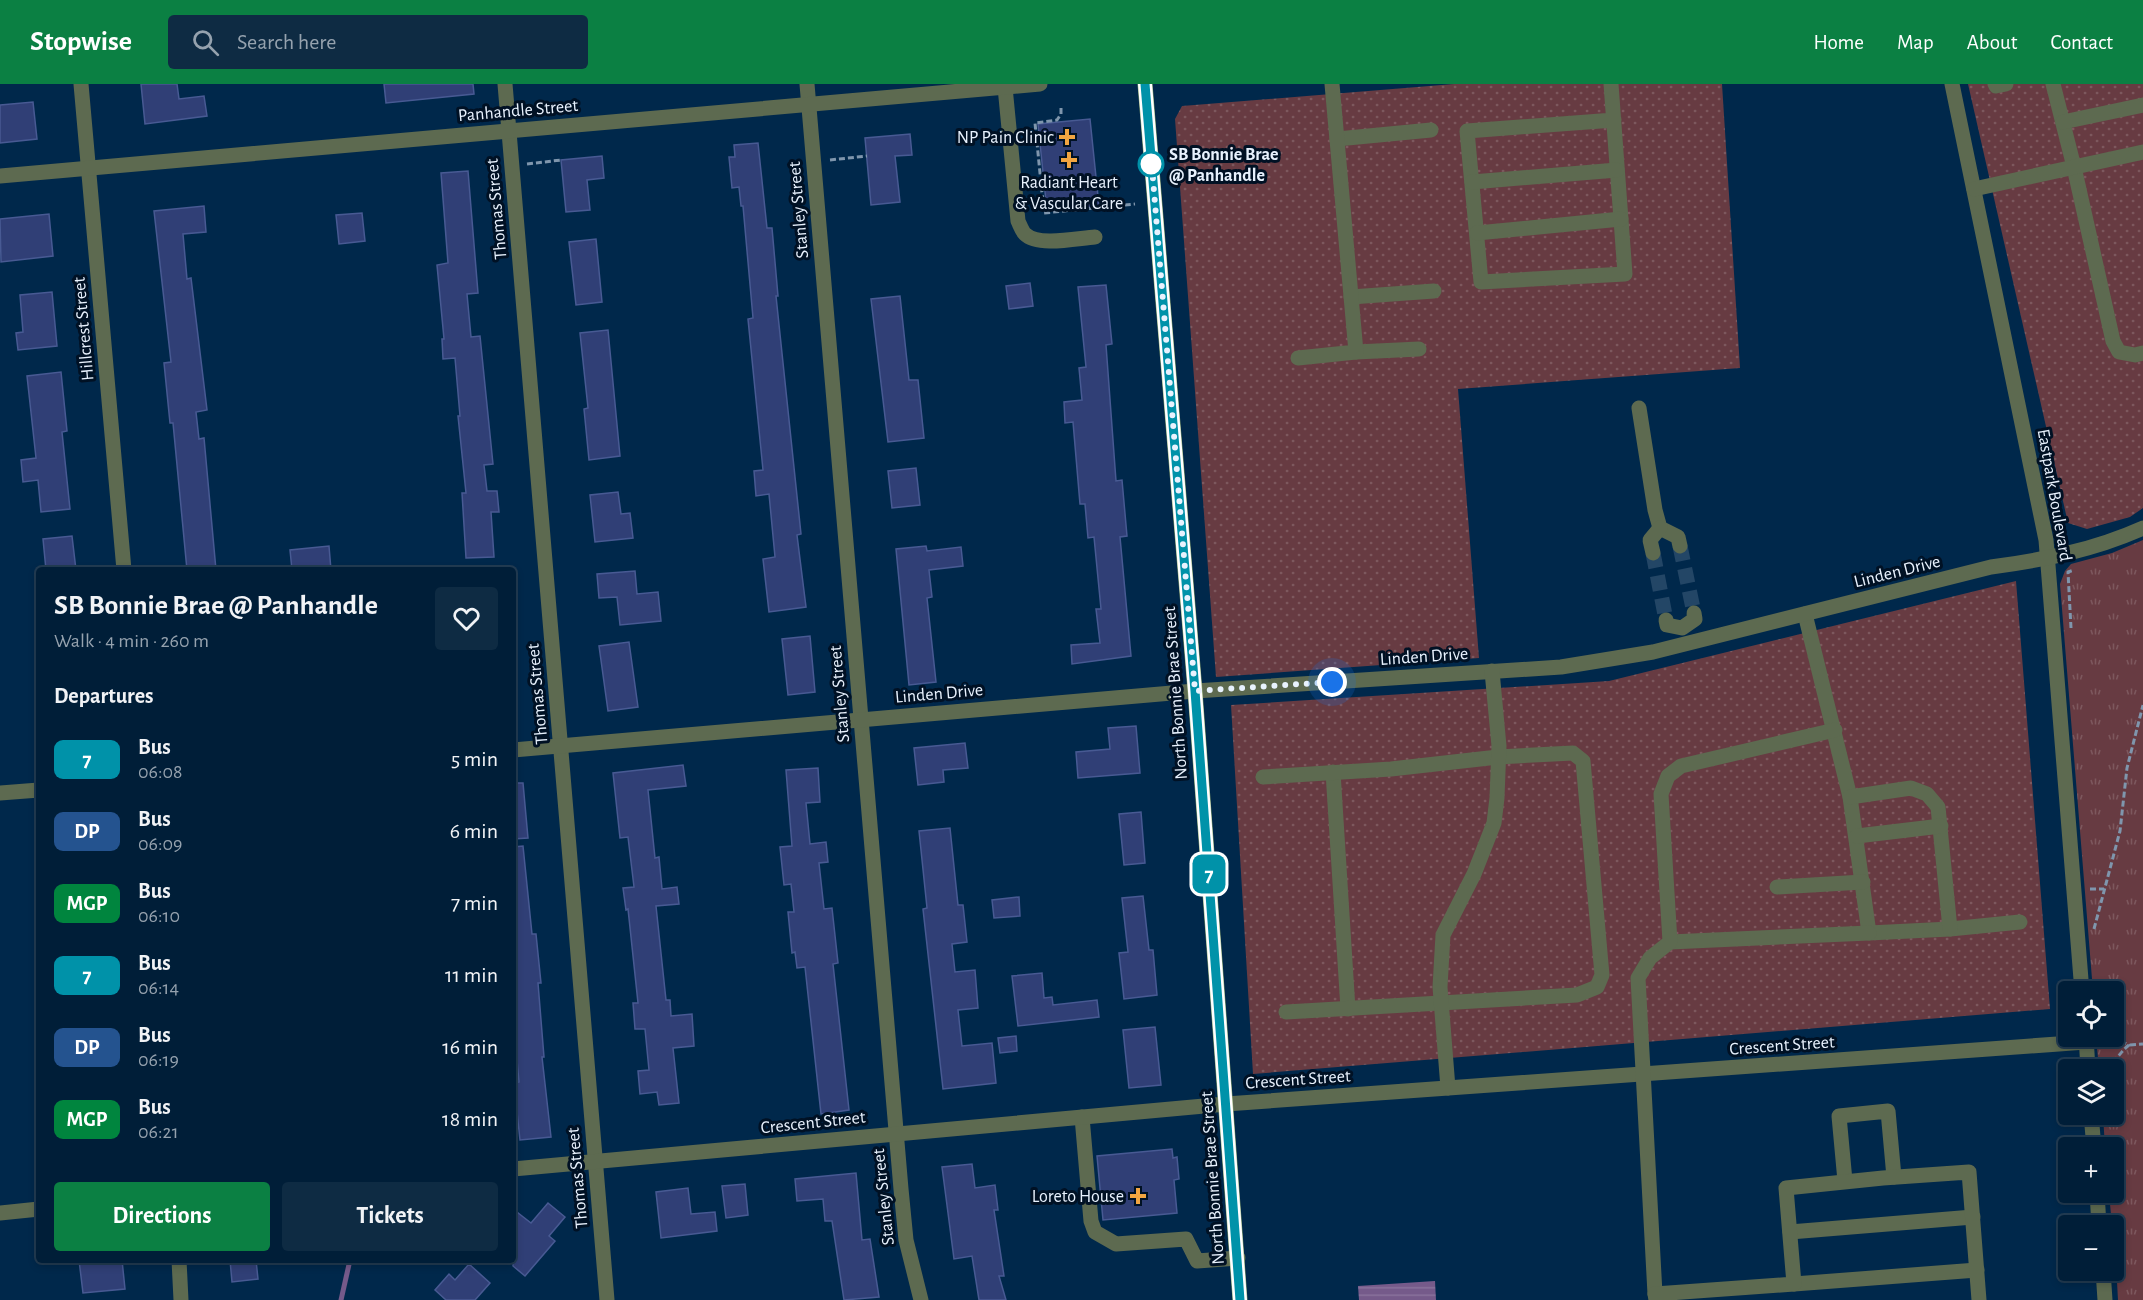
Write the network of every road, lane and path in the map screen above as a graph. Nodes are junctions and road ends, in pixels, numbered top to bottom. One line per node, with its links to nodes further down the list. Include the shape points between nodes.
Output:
1 (81, 84): 27 (street, Hillcrest Street)
2 (505, 84): 18 (street, Thomas Street)
3 (807, 84): 14 (street, Stanley Street)
4 (1040, 84): 12 (street, Panhandle Street)
5 (1145, 84): 57 (main road, North Bonnie Brae Street)
6 (1332, 84): 20 (street)
7 (1611, 84): 16 (street)
8 (1952, 84): 31 (street, Eastpark Boulevard)
9 (1995, 84): 10 (street)
10 (2006, 84)
11 (2053, 84): 17 (street)
12 (1005, 87): 14 (street, Panhandle Street); 35 (street, via 1018,221 1024,234 1045,241)
13 (2143, 105): 17 (street)
14 (809, 106): 18 (street, Panhandle Street); 24 (street, Stanley Street)
15 (1061, 108): 32 (path, via 1057,120 1035,123 1044,213)
16 (1614, 120): 28 (street); 30 (street, via 1467,131)
17 (2062, 122): 26 (street)
18 (509, 130): 25 (street, Thomas Street); 27 (street, Panhandle Street)
19 (1431, 130): 20 (street)
20 (1337, 139): 37 (street)
21 (2143, 152): 26 (street)
22 (867, 156): 24 (path)
23 (561, 160): 25 (path)
24 (813, 161): 59 (street, Stanley Street)
25 (512, 166): 61 (street, Thomas Street)
26 (2074, 167): 31 (street); 40 (street, via 2113,341 2119,352)
27 (88, 169): 29 (street, Panhandle Street); 48 (street, Hillcrest Street)
28 (1617, 170): 30 (street); 33 (street)
29 (0, 176)
30 (1472, 182): 34 (street)
31 (1974, 189): 47 (street, Eastpark Boulevard)
32 (1135, 204)
33 (1621, 219): 34 (street); 34 (street, via 1624,273 1481,282)
34 (1477, 233)
35 (1095, 237)
36 (1434, 291): 37 (street)
37 (1351, 297): 39 (street)
38 (1419, 349): 39 (street)
39 (1356, 352): 41 (street)
40 (2143, 353)
41 (1298, 358)
42 (1639, 408): 43 (street)
43 (1660, 528): 45 (street, via 1678,537); 46 (street, via 1650,540)
44 (2143, 528): 47 (street, Linden Drive)
45 (1680, 546)
46 (1653, 553)
47 (2048, 558): 51 (street, Linden Drive, via 1991,567); 80 (street, Eastpark Boulevard)
48 (124, 567)
49 (2080, 568): 54 (path, via 2068,572)
50 (1694, 613): 53 (street, via 1695,619)
51 (1805, 614): 55 (street, Linden Drive); 60 (street)
52 (1666, 620): 53 (street, via 1667,625)
53 (1682, 628): 55 (street)
54 (2070, 636)
55 (1686, 645): 56 (street, Linden Drive, via 1561,667)
56 (1492, 671): 57 (street, Linden Drive); 63 (street)
57 (1195, 691): 59 (street, Linden Drive); 91 (main road, North Bonnie Brae Street)
58 (2143, 705): 74 (path, via 2127,768 2120,831)
59 (861, 720): 61 (street, Linden Drive); 93 (street, Stanley Street)
60 (1835, 730): 68 (street); 79 (street, via 1681,766 1668,776 1661,794)
61 (561, 746): 62 (street, Linden Drive); 94 (street, Thomas Street)
62 (516, 750)
63 (1498, 757): 64 (street); 81 (street, via 1494,823 1443,935); 81 (street, via 1573,753 1583,761 1602,975 1597,987 1577,995)
64 (1333, 772): 65 (street); 82 (street)
65 (1263, 777)
66 (36, 790): 67 (street)
67 (0, 793)
68 (1850, 797): 69 (street, via 1911,788 1927,794 1938,807); 70 (street)
69 (1941, 826): 70 (street); 77 (street)
70 (1857, 836): 71 (street)
71 (1863, 882): 72 (street); 78 (street)
72 (1777, 887)
73 (2088, 889): 74 (path)
74 (2104, 889): 76 (path, via 2092,936)
75 (2020, 922): 77 (street)
76 (2091, 924)
77 (1950, 929): 78 (street)
78 (1869, 933): 79 (street)
79 (1670, 942): 89 (street, via 1650,958 1638,978)
80 (2081, 981)
81 (1441, 1004): 82 (street); 90 (street)
82 (1348, 1009): 83 (street)
83 (1286, 1012)
84 (2058, 1041): 89 (street, Crescent Street)
85 (2124, 1042): 87 (path)
86 (2143, 1044): 87 (path)
87 (2129, 1045): 88 (path)
88 (2116, 1059)
89 (1644, 1075): 90 (street, Crescent Street); 107 (street)
90 (1448, 1088): 91 (street, Crescent Street)
91 (1226, 1104): 92 (street, Crescent Street); 102 (main road, North Bonnie Brae Street)
92 (1082, 1117): 93 (street, Crescent Street); 102 (street, via 1095,1232 1116,1244 1186,1239 1197,1261)
93 (896, 1134): 94 (street, Crescent Street); 110 (street, Stanley Street, via 906,1240)
94 (595, 1162): 95 (street, Crescent Street); 109 (street, Thomas Street)
95 (516, 1169)
96 (1894, 1177): 97 (street); 97 (street, via 1888,1111 1839,1116); 100 (street, via 1969,1172)
97 (1845, 1181): 101 (street, via 1786,1188)
98 (36, 1209): 99 (street)
99 (0, 1213)
100 (1972, 1217): 101 (street); 104 (street)
101 (1790, 1232): 106 (street)
102 (1238, 1258): 111 (main road, North Bonnie Brae Street)
103 (179, 1263): 108 (street)
104 (1977, 1270): 106 (street); 112 (street)
105 (2108, 1281): 113 (street)
106 (1794, 1284): 107 (street)
107 (1656, 1297)
108 (181, 1300)
109 (607, 1300)
110 (921, 1300)
111 (1240, 1300)
112 (1979, 1300)
113 (2105, 1300)

